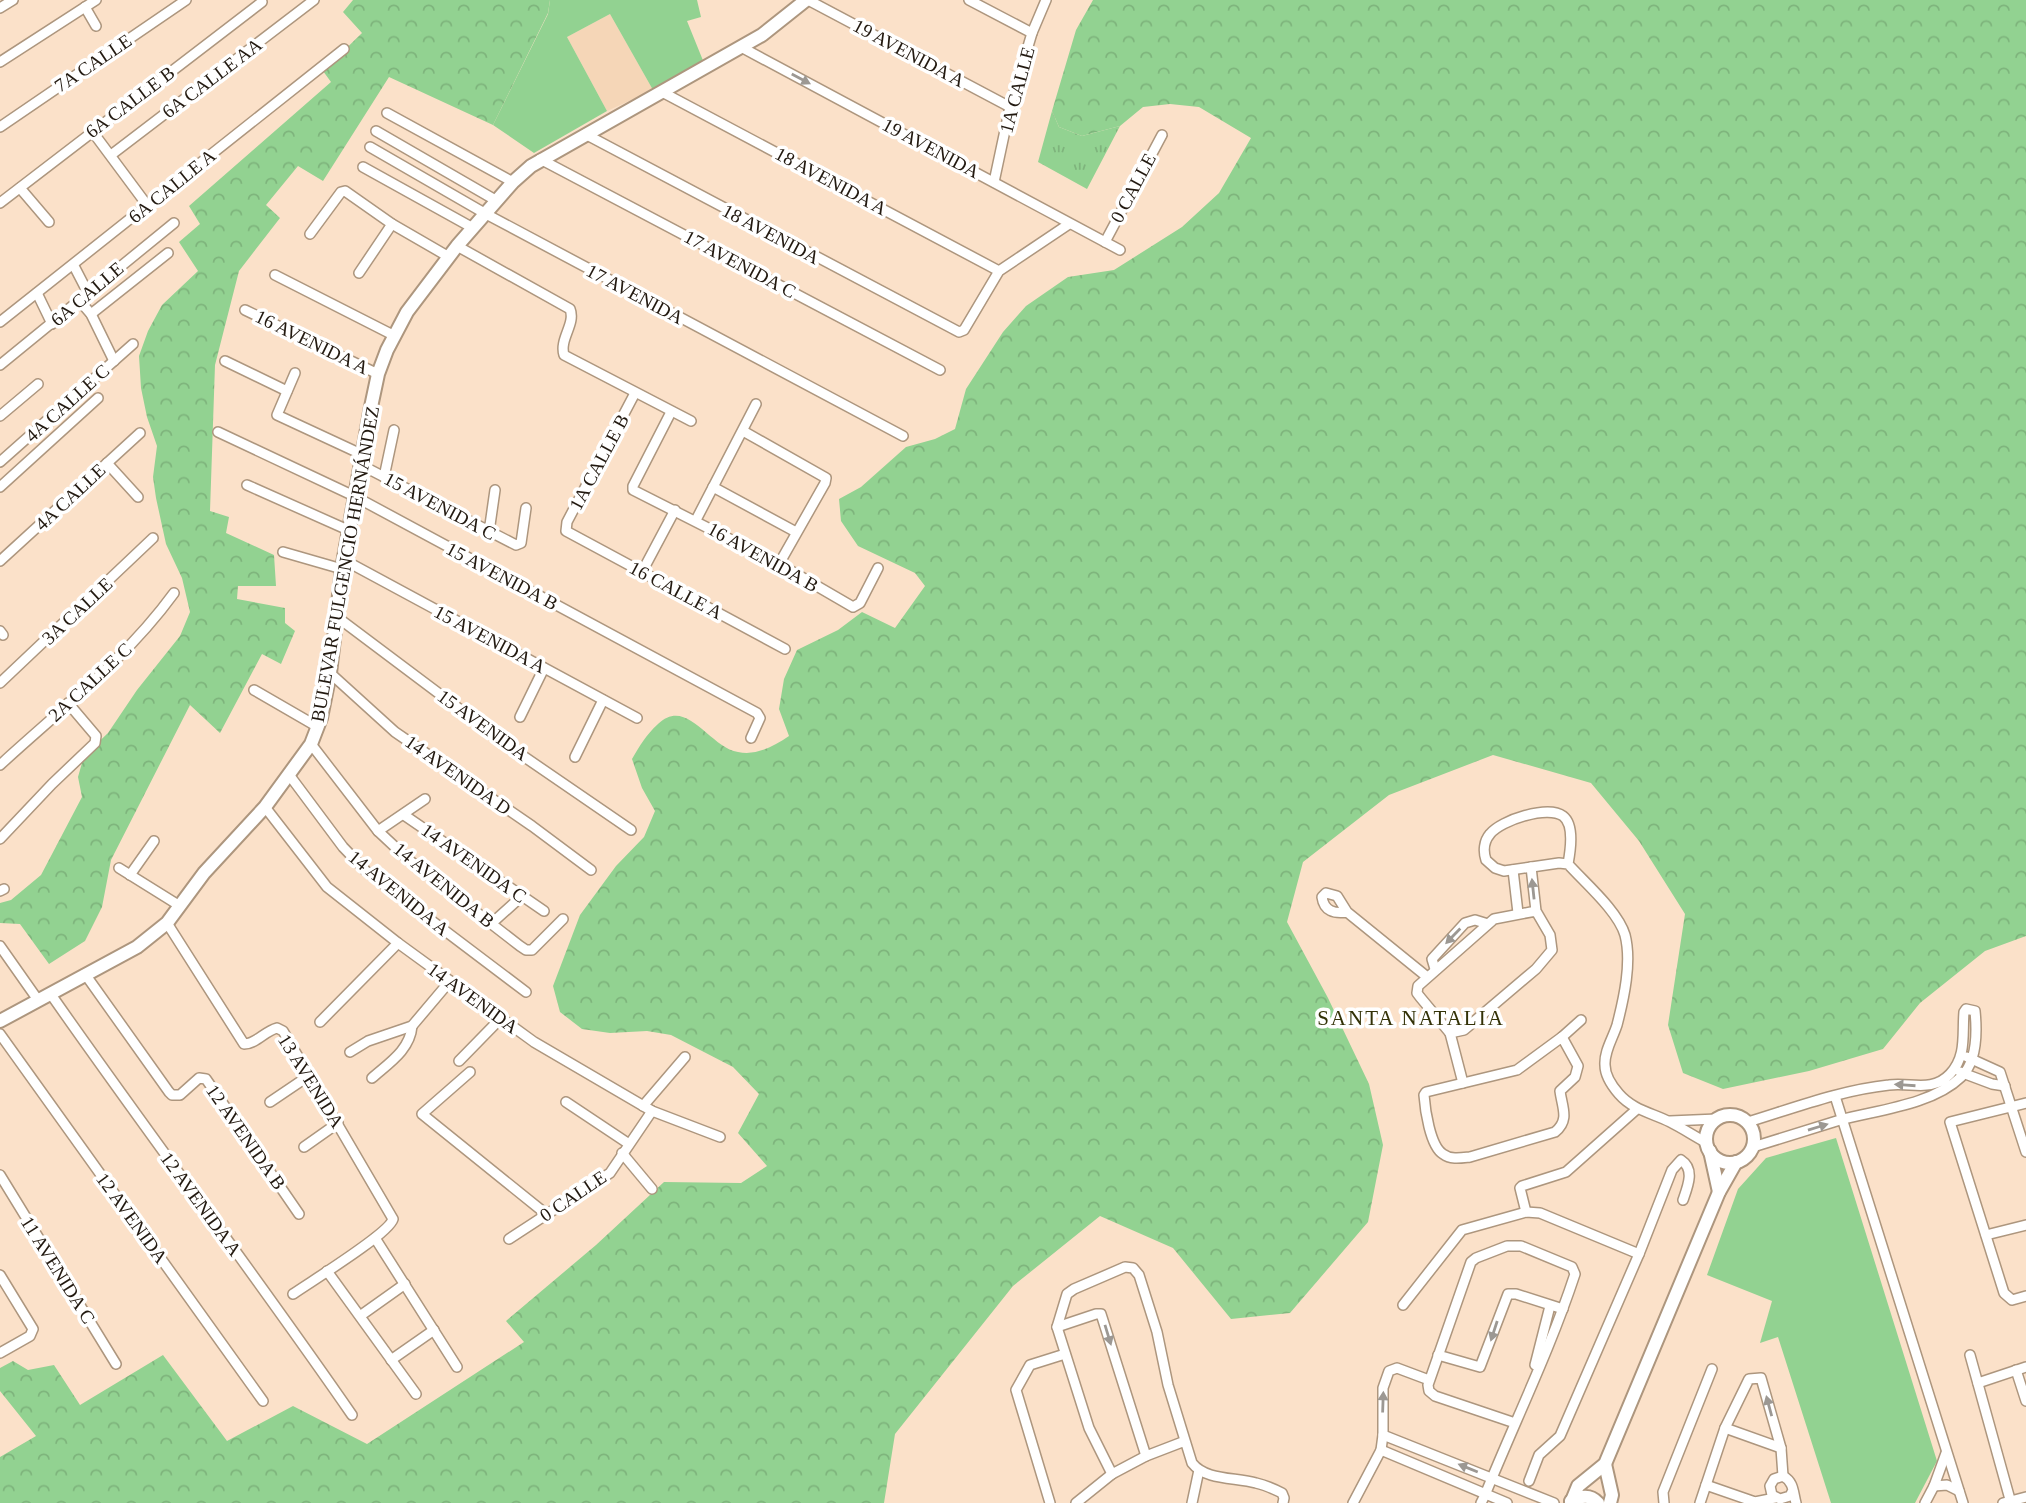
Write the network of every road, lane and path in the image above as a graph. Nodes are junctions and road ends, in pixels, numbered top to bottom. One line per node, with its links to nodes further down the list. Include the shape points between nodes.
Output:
1 (13, 0): 10 (street)
2 (96, 0): 9 (street)
3 (186, 0): 19 (street, 7A CALLE)
4 (314, 0): 25 (street, 6A CALLE AA)
5 (807, 0): 13 (street, BULEVAR FULGENCIO HERNÁNDEZ); 17 (street, 19 AVENIDA A)
6 (969, 0): 12 (street)
7 (1046, 0): 12 (street, 1A CALLE)
8 (262, 2): 20 (street, 6A CALLE B)
9 (85, 7): 11 (street); 15 (street)
10 (0, 8)
11 (96, 26)
12 (1032, 33): 17 (street, 1A CALLE)
13 (741, 47): 16 (street, BULEVAR FULGENCIO HERNÁNDEZ); 28 (street, 19 AVENIDA, one-way to 28)
14 (344, 49): 33 (street, 6A CALLE A)
15 (0, 62)
16 (662, 92): 22 (street, BULEVAR FULGENCIO HERNÁNDEZ); 46 (street, 18 AVENIDA A)
17 (1010, 107): 28 (street, 1A CALLE)
18 (387, 113): 29 (street)
19 (0, 127)
20 (92, 131): 25 (street); 30 (street, 6A CALLE B)
21 (376, 131): 31 (street)
22 (585, 134): 26 (street, BULEVAR FULGENCIO HERNÁNDEZ); 46 (street, 18 AVENIDA, via 959,332)
23 (1162, 135): 41 (street, 0 CALLE)
24 (370, 147): 34 (street, 17 AVENIDA)
25 (111, 155): 33 (street)
26 (540, 159): 29 (street, BULEVAR FULGENCIO HERNÁNDEZ); 61 (street, 17 AVENIDA C)
27 (363, 167): 39 (street)
28 (994, 182): 38 (street, 19 AVENIDA)
29 (513, 183): 31 (street, BULEVAR FULGENCIO HERNÁNDEZ)
30 (20, 188): 32 (street, 6A CALLE B); 35 (street)
31 (496, 201): 34 (street, BULEVAR FULGENCIO HERNÁNDEZ)
32 (0, 203)
33 (147, 205): 45 (street, 6A CALLE A)
34 (486, 214): 39 (street, BULEVAR FULGENCIO HERNÁNDEZ); 76 (street, 17 AVENIDA)
35 (49, 222)
36 (174, 223): 50 (street, 6A CALLE)
37 (392, 224): 40 (street, via 345,191); 43 (street); 47 (street)
38 (1069, 224): 41 (street, 19 AVENIDA); 46 (street)
39 (473, 228): 43 (street, BULEVAR FULGENCIO HERNÁNDEZ)
40 (310, 234)
41 (1105, 242): 42 (street, 19 AVENIDA)
42 (1120, 250)
43 (453, 252): 56 (street, BULEVAR FULGENCIO HERNÁNDEZ); 66 (street, via 570,309 564,355)
44 (168, 253): 53 (street)
45 (74, 266): 49 (street, 6A CALLE A); 50 (street)
46 (999, 271)
47 (359, 273)
48 (275, 275): 56 (street)
49 (37, 293): 54 (street, 6A CALLE A); 55 (street)
50 (88, 293): 51 (street, 6A CALLE)
51 (79, 300): 53 (street); 55 (street, 6A CALLE)
52 (245, 310): 63 (street, 16 AVENIDA A)
53 (91, 314): 58 (street)
54 (0, 322)
55 (52, 324): 60 (street, 6A CALLE)
56 (393, 335): 63 (street, BULEVAR FULGENCIO HERNÁNDEZ)
57 (133, 344): 58 (street, 4A CALLE C)
58 (114, 361): 78 (street, 4A CALLE C)
59 (225, 361): 65 (street)
60 (0, 365)
61 (940, 370)
62 (295, 373): 65 (street)
63 (378, 374): 77 (street, BULEVAR FULGENCIO HERNÁNDEZ)
64 (38, 384): 70 (street)
65 (287, 391): 77 (street, 15 AVENIDA C, via 277,415)
66 (635, 393): 69 (street); 91 (street, 1A CALLE B)
67 (98, 398): 82 (street)
68 (756, 404): 73 (street)
69 (671, 412): 71 (street); 88 (street, 16 AVENIDA B, via 633,486)
70 (0, 416)
71 (691, 421)
72 (394, 430): 80 (street)
73 (743, 431): 83 (street); 93 (street, via 825,476)
74 (218, 432): 85 (street, 15 AVENIDA B)
75 (140, 433): 79 (street, 4A CALLE)
76 (903, 436)
77 (360, 459): 80 (street, 15 AVENIDA C); 85 (street, BULEVAR FULGENCIO HERNÁNDEZ)
78 (0, 462)
79 (107, 463): 86 (street); 96 (street, 4A CALLE)
80 (384, 477): 92 (street, 15 AVENIDA C)
81 (247, 485): 90 (street)
82 (0, 487)
83 (713, 487): 89 (street); 93 (street)
84 (495, 491): 92 (street)
85 (354, 496): 90 (street, BULEVAR FULGENCIO HERNÁNDEZ); 113 (street, 15 AVENIDA B, via 757,713 760,718)
86 (138, 497)
87 (526, 508): 92 (street, 15 AVENIDA C, via 520,544)
88 (675, 510): 89 (street, 16 AVENIDA B); 100 (street)
89 (696, 520): 98 (street, 16 AVENIDA B)
90 (348, 530): 97 (street, BULEVAR FULGENCIO HERNÁNDEZ)
91 (566, 531): 100 (street, 16 CALLE A)
92 (489, 532)
93 (796, 532): 98 (street)
94 (153, 538): 106 (street, 3A CALLE)
95 (283, 552): 97 (street)
96 (0, 561)
97 (343, 564): 102 (street, BULEVAR FULGENCIO HERNÁNDEZ); 104 (street, 15 AVENIDA A)
98 (779, 564): 99 (street, 16 AVENIDA B, via 853,607 860,603)
99 (878, 568)
100 (642, 572): 103 (street, 16 CALLE A)
101 (174, 593): 109 (street, 2A CALLE C, via 118,658)
102 (337, 617): 105 (street, BULEVAR FULGENCIO HERNÁNDEZ); 121 (street, 15 AVENIDA, via 510,747)
103 (786, 649)
104 (544, 668): 108 (street, 15 AVENIDA A); 110 (street)
105 (330, 673): 112 (street, BULEVAR FULGENCIO HERNÁNDEZ); 128 (street, 14 AVENIDA D, via 396,732)
106 (0, 683)
107 (254, 690): 112 (street)
108 (603, 700): 111 (street, 15 AVENIDA A); 115 (street)
109 (68, 703): 116 (street, 2A CALLE C); 123 (street, via 96,736 95,743)
110 (520, 717)
111 (637, 718)
112 (318, 727): 114 (street, BULEVAR FULGENCIO HERNÁNDEZ)
113 (751, 737)
114 (311, 744): 117 (street, BULEVAR FULGENCIO HERNÁNDEZ); 122 (street, 14 AVENIDA B)
115 (575, 757)
116 (0, 765)
117 (290, 776): 119 (street, BULEVAR FULGENCIO HERNÁNDEZ); 147 (street, 14 AVENIDA A, via 366,871)
118 (425, 799): 120 (street)
119 (265, 807): 132 (street, BULEVAR FULGENCIO HERNÁNDEZ); 141 (street, 14 AVENIDA, via 327,887)
120 (404, 815): 122 (street); 131 (street, 14 AVENIDA C)
121 (631, 830)
122 (378, 831): 138 (street, 14 AVENIDA B)
123 (0, 839)
124 (154, 842): 130 (street)
125 (1568, 864): 126 (street); 129 (street, via 1567,821 1559,814 1544,813 1511,820 1489,835 1486,860 1495,868); 176 (street, via 1614,916 1625,937 1624,994 1605,1069 1620,1096)
126 (1531, 867): 129 (street); 134 (street, one-way to 126)
127 (119, 868): 130 (street)
128 (591, 870)
129 (1513, 870): 136 (street)
130 (130, 875): 132 (street)
131 (522, 896): 133 (street, 14 AVENIDA C); 138 (street)
132 (180, 906): 139 (street, BULEVAR FULGENCIO HERNÁNDEZ)
133 (544, 911)
134 (1536, 911): 136 (street); 155 (street, via 1552,942 1547,958 1464,1030)
135 (1347, 912): 145 (street)
136 (1518, 913): 140 (street)
137 (563, 919): 138 (street, 14 AVENIDA B, via 532,950 520,946)
138 (492, 922)
139 (167, 923): 144 (street, BULEVAR FULGENCIO HERNÁNDEZ, via 137,947); 166 (street, 13 AVENIDA, via 240,1041 249,1044 277,1028)
140 (1488, 924): 143 (street); 143 (street, one-way to 143, via 1475,919 1465,923 1432,960)
141 (397, 943): 146 (street, 14 AVENIDA); 153 (street)
142 (0, 946): 149 (street)
143 (1435, 969): 145 (street)
144 (85, 974): 148 (street, BULEVAR FULGENCIO HERNÁNDEZ); 195 (street, 12 AVENIDA B, via 169,1093 180,1095 199,1078 206,1079)
145 (1426, 976): 155 (street, via 1417,993)
146 (450, 981): 150 (street, 14 AVENIDA); 154 (street)
147 (526, 992)
148 (50, 993): 149 (street, BULEVAR FULGENCIO HERNÁNDEZ); 229 (street, 12 AVENIDA A)
149 (38, 1000): 152 (street, BULEVAR FULGENCIO HERNÁNDEZ)
150 (501, 1018): 162 (street); 175 (street, 14 AVENIDA)
151 (1581, 1020): 157 (street)
152 (0, 1021)
153 (320, 1022)
154 (412, 1026): 158 (street); 167 (street, via 409,1042)
155 (1450, 1032): 168 (street)
156 (0, 1034): 227 (street, 12 AVENIDA)
157 (1562, 1037): 168 (street, via 1522,1068); 168 (street, via 1578,1072 1560,1091 1564,1121 1555,1132 1471,1157 1443,1154 1427,1122 1424,1095 1428,1090)
158 (350, 1052)
159 (1962, 1054): 161 (street); 161 (street, via 1963,1015 1966,1009 1973,1009); 163 (street)
160 (685, 1056): 175 (street, 0 CALLE)
161 (1971, 1059): 165 (street); 169 (street, via 2000,1072)
162 (459, 1061)
163 (1954, 1069): 165 (street); 170 (street, one-way to 170, via 1930,1085 1892,1084)
164 (470, 1072): 196 (street, via 422,1114)
165 (1964, 1074): 169 (street); 178 (street, via 1934,1094)
166 (310, 1075): 171 (street); 181 (street, 13 AVENIDA)
167 (372, 1078)
168 (1463, 1083)
169 (2005, 1086): 174 (street)
170 (1835, 1096): 178 (street); 180 (street)
171 (270, 1102)
172 (566, 1102): 183 (street)
173 (2026, 1102): 174 (street)
174 (2012, 1107): 187 (street); 198 (street, via 1950,1122)
175 (648, 1108): 182 (street, 14 AVENIDA); 183 (street, 0 CALLE)
176 (1637, 1109): 179 (street); 194 (street, via 1566,1172 1521,1186)
177 (1717, 1119): 179 (street); 180 (street, via 1734,1115); 185 (street, via 1710,1127)
178 (1842, 1120): 186 (street, one-way to 178); 236 (street)
179 (1668, 1121): 185 (street)
180 (1748, 1122): 186 (street, via 1754,1134)
181 (338, 1123): 184 (street); 199 (street, 13 AVENIDA, via 393,1219)
182 (720, 1137)
183 (629, 1144): 188 (street, 0 CALLE)
184 (304, 1147)
185 (1708, 1147): 189 (street, via 1720,1160); 192 (street)
186 (1753, 1147): 189 (street)
187 (2026, 1152)
188 (622, 1153): 191 (street); 196 (street, 0 CALLE, via 610,1173)
189 (1736, 1162): 192 (street)
190 (0, 1175): 219 (street, 11 AVENIDA C)
191 (652, 1189)
192 (1719, 1192): 238 (street)
193 (1683, 1200): 201 (street, via 1690,1173 1681,1160 1672,1170)
194 (1526, 1212): 201 (street, via 1540,1213); 208 (street, via 1462,1230)
195 (299, 1214)
196 (546, 1214): 200 (street, 0 CALLE)
197 (2026, 1225): 198 (street)
198 (1986, 1236): 207 (street, via 2004,1293 2012,1300)
199 (375, 1238): 202 (street); 204 (street)
200 (509, 1239)
201 (1639, 1254): 243 (street, via 1560,1437 1538,1456)
202 (327, 1271): 206 (street); 211 (street)
203 (0, 1275): 205 (street)
204 (405, 1284): 211 (street); 213 (street)
205 (3, 1289): 214 (street, via 33,1329 30,1336)
206 (293, 1294)
207 (2026, 1296)
208 (1403, 1305)
209 (1550, 1306): 210 (street); 216 (street, one-way to 216, via 1508,1294 1480,1367); 225 (street)
210 (1563, 1309): 216 (street, via 1575,1274 1572,1267 1521,1246 1507,1246 1471,1262); 225 (street)
211 (360, 1316): 218 (street)
212 (1057, 1327): 215 (street); 233 (street, via 1067,1294 1100,1276 1133,1268 1149,1301); 237 (street, one-way to 237, via 1101,1314)
213 (434, 1330): 218 (street); 220 (street)
214 (0, 1353)
215 (1065, 1353): 240 (street, via 1089,1427); 254 (street, via 1030,1365 1016,1390)
216 (1438, 1355): 223 (street)
217 (1970, 1355): 224 (street)
218 (391, 1360): 226 (street)
219 (116, 1364)
220 (457, 1367)
221 (2021, 1368): 224 (street); 228 (street)
222 (1712, 1369): 262 (street, via 1663,1492)
223 (1429, 1380): 230 (street, via 1429,1391 1435,1396); 232 (street, one-way to 223, via 1383,1388 1389,1371 1397,1368)
224 (1978, 1383): 253 (street)
225 (1529, 1391): 230 (street)
226 (416, 1394)
227 (263, 1401)
228 (2026, 1401)
229 (352, 1415)
230 (1515, 1423): 242 (street)
231 (1726, 1429): 234 (street); 234 (street, one-way to 231, via 1761,1378 1747,1380); 244 (street)
232 (1383, 1434): 235 (street); 242 (street, one-way to 232)
233 (1185, 1441): 237 (street); 239 (street)
234 (1780, 1448): 241 (street)
235 (1381, 1450): 250 (street); 257 (street)
236 (1946, 1453): 245 (street); 247 (street)
237 (1146, 1456): 240 (street)
238 (1605, 1464): 252 (street, via 1578,1486); 261 (street)
239 (1199, 1470): 251 (street); 256 (street, via 1257,1483 1282,1493)
240 (1112, 1474): 255 (street)
241 (1783, 1476): 246 (street, via 1791,1481); 249 (street, via 1770,1486)
242 (1492, 1478): 250 (street); 259 (street)
243 (1530, 1481)
244 (1706, 1485): 249 (street, via 1755,1502); 263 (street)
245 (1934, 1486): 247 (street); 265 (street)
246 (1793, 1490): 249 (street, via 1784,1499); 264 (street)
247 (1959, 1490): 266 (street)
248 (2026, 1497): 253 (street)
249 (1775, 1498)
250 (1483, 1499): 258 (street)
251 (1190, 1501)
252 (1571, 1502): 260 (street, via 1584,1496)
253 (2008, 1502)
254 (1050, 1503)
255 (1076, 1503)
256 (1283, 1503)
257 (1353, 1503)
258 (1507, 1503)
259 (1554, 1503)
260 (1598, 1503)
261 (1610, 1503)
262 (1664, 1503)
263 (1700, 1503)
264 (1796, 1503)
265 (1925, 1503)
266 (1964, 1503)

